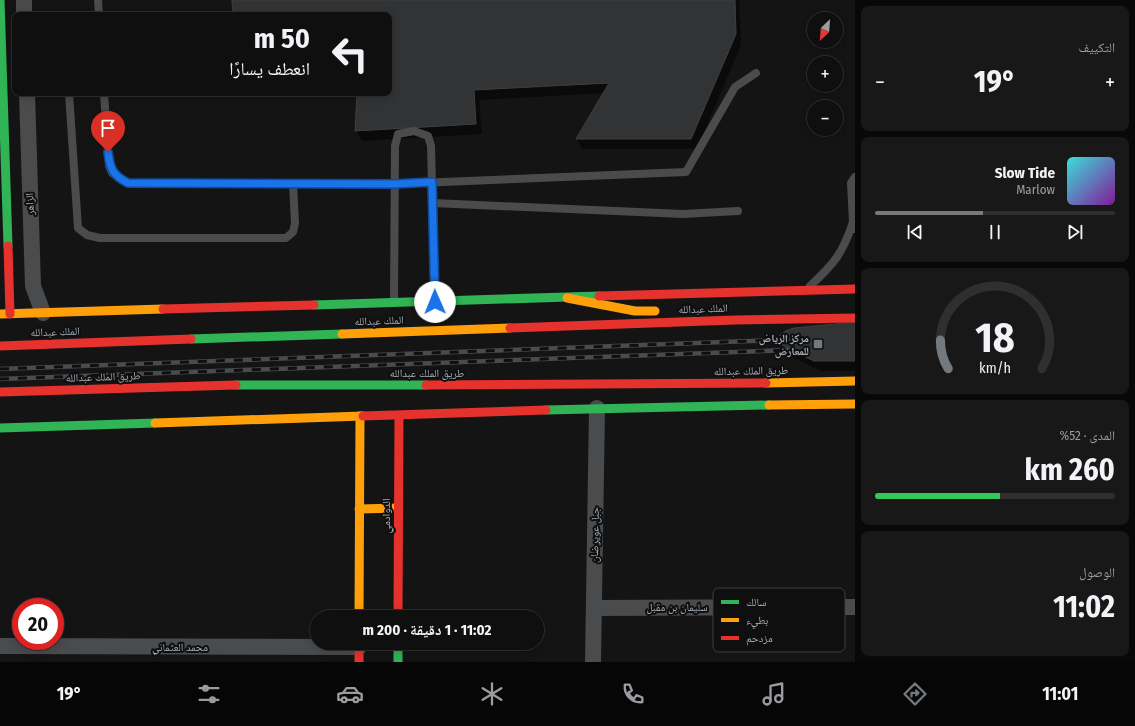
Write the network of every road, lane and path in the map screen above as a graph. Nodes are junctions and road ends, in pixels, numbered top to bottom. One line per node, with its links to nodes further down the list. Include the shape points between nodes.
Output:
1 (0, 0): 26 (main road)
2 (24, 0): 4 (street)
3 (98, 0): 5 (lane)
4 (24, 12)
5 (99, 12)
6 (756, 73): 11 (lane, via 735,87 686,172)
7 (27, 96): 24 (street, الزاهر, via 33,286)
8 (69, 96): 12 (lane, via 78,228 87,235 100,238 286,238 293,232 295,223)
9 (104, 96): 12 (lane, via 109,166 112,173 128,183)
10 (855, 177): 16 (lane, via 851,184)
11 (432, 182): 13 (lane); 13 (lane, via 432,146 428,136 414,131 398,134 394,146); 14 (lane)
12 (293, 184): 13 (lane)
13 (394, 184): 21 (lane)
14 (433, 203): 15 (lane, via 683,214); 20 (lane)
15 (738, 211)
16 (854, 225): 18 (lane, via 846,245 829,268)
17 (855, 289): 18 (main road, الملك عبدالله)
18 (805, 291): 19 (main road, الملك عبدالله)
19 (567, 298): 20 (main road, الملك عبدالله); 22 (main road, via 635,311)
20 (435, 302): 21 (main road, الملك عبدالله)
21 (394, 303): 24 (main road, الملك عبدالله)
22 (666, 311)
23 (688, 312): 28 (main road, via 712,313)
24 (43, 313): 26 (main road, الملك عبدالله)
25 (0, 314): 26 (main road, الملك عبدالله)
26 (10, 314)
27 (855, 318): 28 (main road, الملك عبدالله)
28 (735, 320): 29 (main road, الملك عبدالله)
29 (0, 346)
30 (855, 381): 31 (main road, طريق الملك عبدالله, via 739,384 195,386)
31 (0, 392)
32 (855, 404): 33 (main road)
33 (597, 408): 35 (main road); 41 (street, جبل عويرضان)
34 (360, 416): 35 (main road); 36 (main road); 38 (main road)
35 (398, 416): 37 (main road, الدوادمي)
36 (0, 428)
37 (398, 508): 38 (main road); 44 (main road, الدوادمي)
38 (360, 509): 43 (main road)
39 (845, 607): 40 (street, سليمان بن مقبل)
40 (855, 607)
41 (594, 608): 42 (street, سليمان بن مقبل); 50 (street, جبل عويرضان)
42 (713, 608)
43 (359, 610)
44 (398, 610)
45 (0, 646): 48 (street, محمد العثماني)
46 (398, 650): 49 (main road)
47 (359, 651): 48 (street, محمد العثماني)
48 (158, 654)
49 (398, 662)
50 (594, 662)

